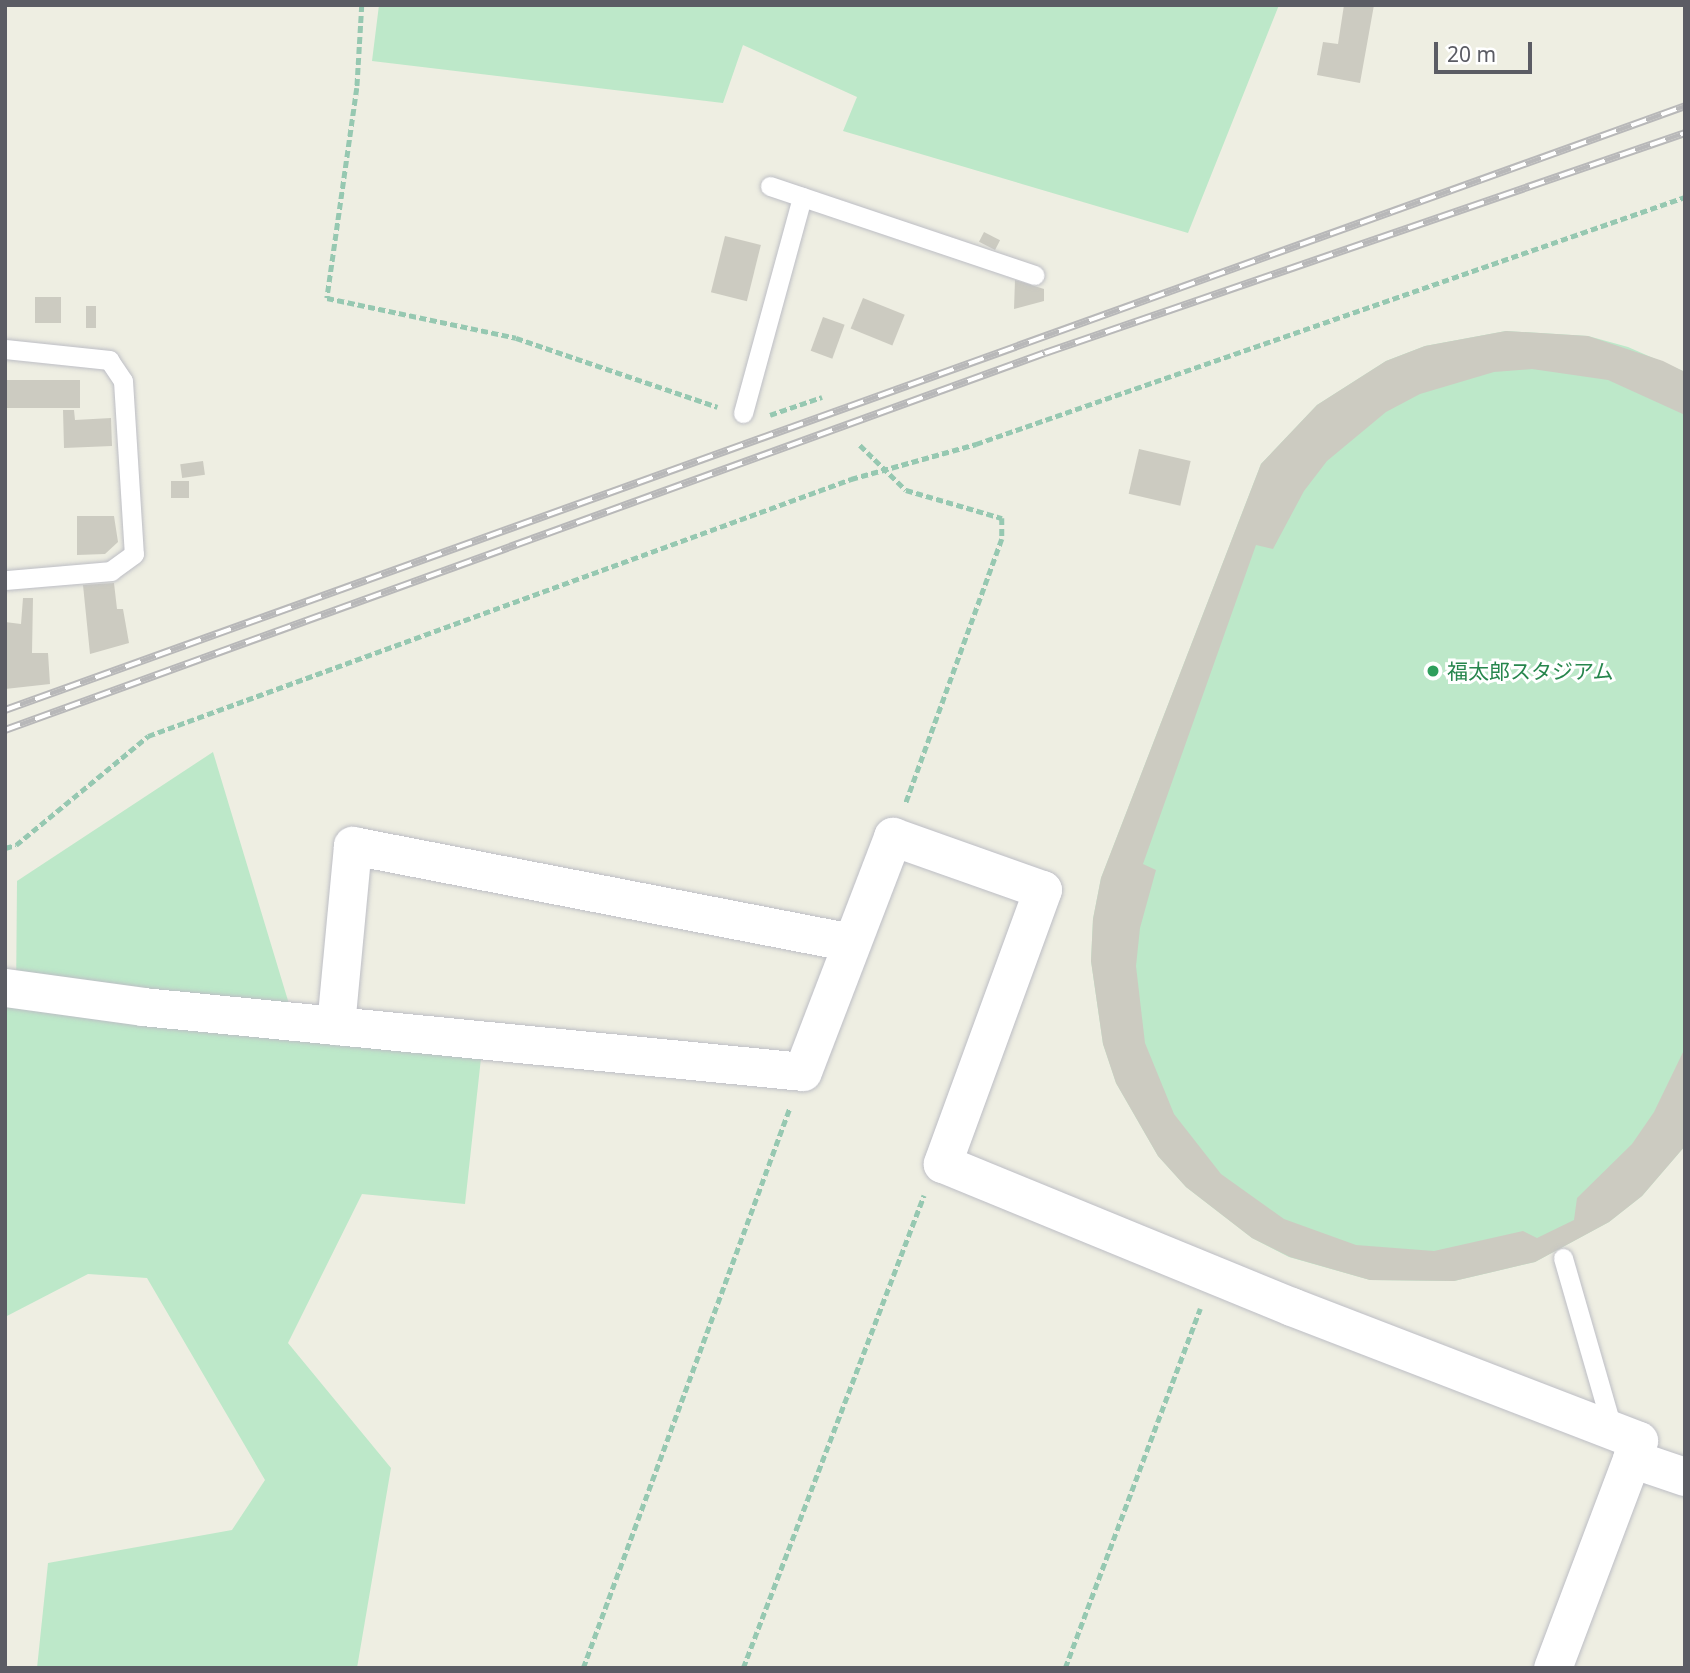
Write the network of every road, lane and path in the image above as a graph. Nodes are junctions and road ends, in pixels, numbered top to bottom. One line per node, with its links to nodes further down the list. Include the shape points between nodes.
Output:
1 (362, 5): 8 (path, via 357,88 327,298 516,338)
2 (771, 186): 3 (lane)
3 (802, 197): 5 (lane); 8 (lane)
4 (1685, 197): 10 (path, via 976,444)
5 (1034, 275)
6 (5, 349): 11 (lane, via 109,360 123,381 134,554 111,571)
7 (822, 397): 8 (path, via 763,418)
8 (743, 413)
9 (860, 445): 10 (path)
10 (883, 469): 12 (path, via 906,490 1002,517 1002,539); 13 (path, via 148,736 16,845)
11 (5, 580)
12 (893, 836): 14 (street); 18 (street, via 1043,890)
13 (5, 848)
14 (852, 943): 16 (street, via 353,846); 17 (street)
15 (5, 988): 16 (street)
16 (336, 1027): 17 (street)
17 (803, 1072): 23 (path)
18 (943, 1164): 20 (street); 24 (path, via 933,1172)
19 (1563, 1258): 21 (lane)
20 (1212, 1274): 21 (street); 25 (path)
21 (1622, 1445): 22 (street); 26 (street)
22 (1685, 1477)
23 (583, 1668)
24 (743, 1668)
25 (1065, 1668)
26 (1553, 1668)

